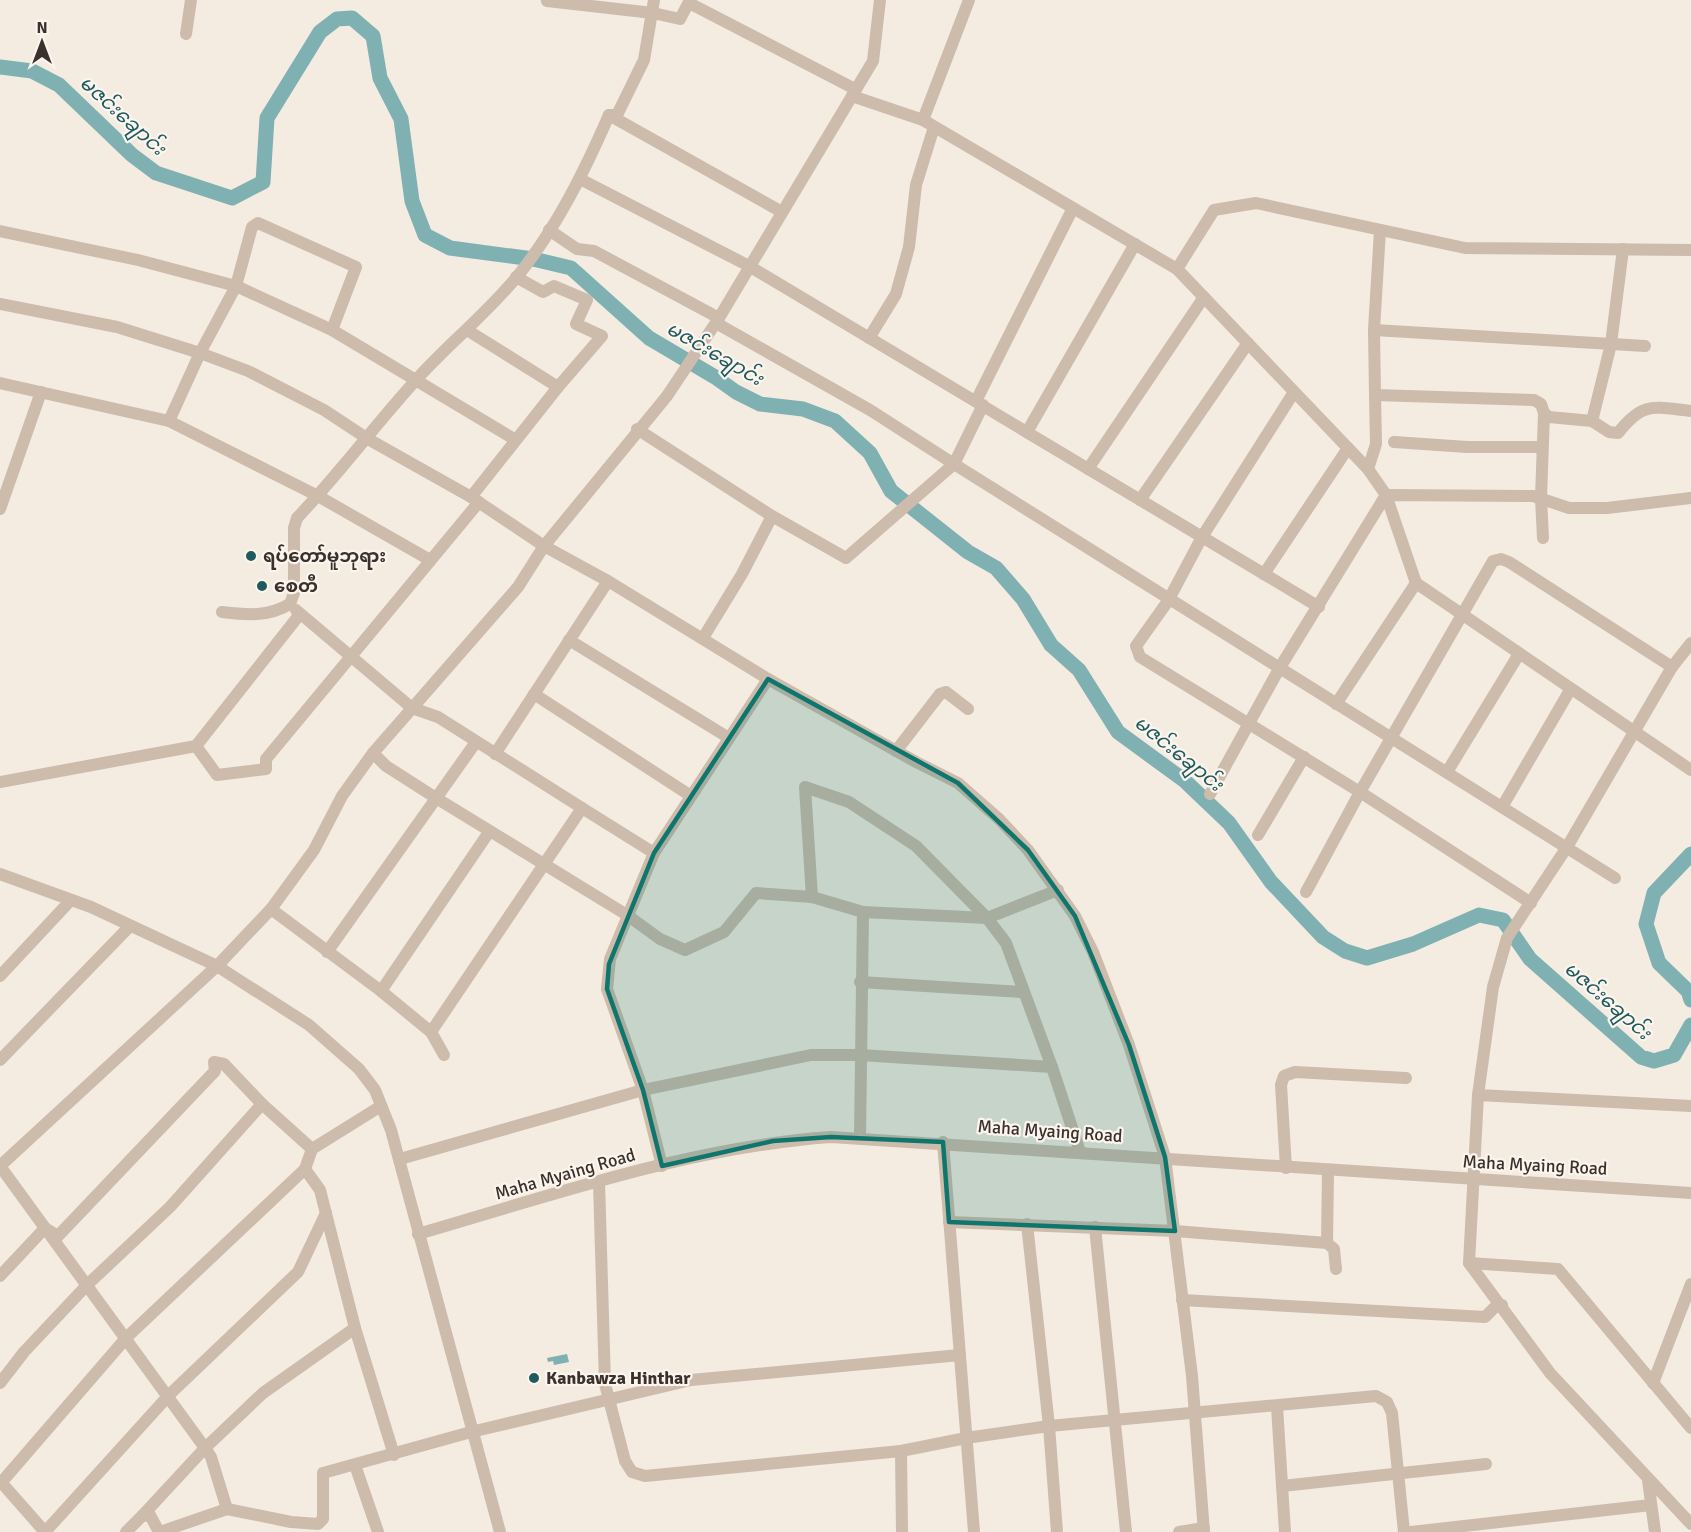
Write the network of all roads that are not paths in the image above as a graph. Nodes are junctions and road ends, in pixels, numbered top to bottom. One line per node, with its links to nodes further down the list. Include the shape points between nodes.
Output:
1 (191, 0): 8 (street)
2 (654, 0): 7 (street)
3 (880, 0): 9 (street, via 873,61)
4 (969, 0): 11 (street)
5 (546, 1): 7 (street)
6 (690, 1): 7 (street, via 680,19); 9 (street)
7 (653, 13): 10 (street, via 644,60 617,115)
8 (186, 34)
9 (853, 93): 11 (street); 14 (street)
10 (609, 115): 12 (street); 14 (street)
11 (928, 124): 13 (street); 31 (street, via 909,247 896,294)
12 (580, 179): 15 (street); 21 (street)
13 (1073, 208): 18 (street); 42 (street)
14 (782, 212): 21 (street)
15 (549, 230): 23 (street); 27 (street, via 577,249 594,251)
16 (1380, 230): 19 (street, via 1466,248); 22 (street, via 1256,203 1214,210); 30 (street)
17 (0, 231): 24 (street, via 138,260)
18 (1135, 244): 22 (street); 48 (street)
19 (1623, 249): 20 (street); 33 (street)
20 (1691, 250)
21 (749, 266): 27 (street); 31 (street)
22 (1177, 269): 25 (street)
23 (518, 275): 29 (street); 38 (street, via 543,292 554,286 587,300 576,324 602,336)
24 (236, 286): 28 (street); 28 (street, via 252,227 258,223 356,267); 35 (street)
25 (1204, 297): 32 (street); 55 (street)
26 (0, 304): 35 (street, via 117,327)
27 (717, 321): 47 (street, via 667,396); 54 (street)
28 (332, 330): 36 (street)
29 (466, 330): 36 (street); 38 (street)
30 (1374, 330): 33 (street); 41 (street)
31 (870, 338): 42 (street)
32 (1248, 343): 40 (street); 62 (street)
33 (1611, 344): 34 (street); 46 (street)
34 (1646, 346)
35 (200, 353): 45 (street); 49 (street, via 248,371 315,405)
36 (416, 380): 49 (street); 50 (street)
37 (0, 383): 39 (street)
38 (558, 387): 50 (street)
39 (41, 392): 45 (street); 63 (street)
40 (1294, 392): 53 (street); 65 (street)
41 (1375, 395): 44 (street, via 1534,400 1541,404); 56 (street, via 1376,444)
42 (980, 403): 48 (street); 54 (street)
43 (1691, 411): 46 (street, via 1649,408 1633,414 1618,433)
44 (1544, 413): 46 (street, via 1549,417); 52 (street)
45 (169, 421): 58 (street)
46 (1592, 421)
47 (637, 429): 64 (street); 67 (street)
48 (1027, 432): 55 (street)
49 (368, 439): 58 (street); 61 (street)
50 (514, 439): 61 (street)
51 (1394, 442): 52 (street)
52 (1541, 447): 59 (street)
53 (1348, 448): 56 (street); 69 (street)
54 (954, 464): 64 (street, via 846,558); 72 (street)
55 (1088, 469): 62 (street)
56 (1368, 469): 57 (street)
57 (1386, 495): 59 (street); 71 (street); 74 (street)
58 (318, 496): 68 (street); 73 (street, via 295,523 294,593)
59 (1541, 498): 60 (street, via 1569,508 1607,508); 66 (street)
60 (1691, 498)
61 (475, 500): 67 (street); 68 (street)
62 (1140, 501): 65 (street)
63 (0, 509)
64 (772, 516): 78 (street)
65 (1202, 537): 69 (street); 72 (street)
66 (1544, 538)
67 (544, 546): 70 (street); 89 (street, via 518,587)
68 (430, 560): 82 (street)
69 (1264, 574): 74 (street)
70 (608, 581): 78 (street); 79 (street)
71 (1416, 583): 77 (street); 88 (street)
72 (1168, 601): 84 (street); 91 (street, via 1136,646 1140,657)
73 (290, 604): 75 (street, via 261,615); 76 (street)
74 (1319, 607): 84 (street)
75 (222, 612)
76 (300, 614): 82 (street); 96 (street)
77 (1463, 616): 81 (street); 83 (street, via 1487,569 1493,561 1501,559); 94 (street)
78 (703, 638): 85 (street)
79 (569, 640): 87 (street); 93 (street)
80 (1691, 644): 83 (street)
81 (1519, 654): 86 (street); 102 (street)
82 (350, 657): 89 (street); 96 (street, via 266,759 266,769 217,775)
83 (1672, 668): 92 (street)
84 (1279, 669): 88 (street); 91 (street)
85 (768, 679): 93 (street); 97 (street)
86 (1570, 690): 92 (street); 108 (street)
87 (534, 694): 99 (street); 106 (street)
88 (1336, 704): 94 (street)
89 (412, 708): 95 (street, via 438,717); 98 (street)
90 (968, 709): 97 (street, via 946,693 940,694)
91 (1250, 724): 100 (street); 105 (street)
92 (1634, 733): 101 (street); 112 (street)
93 (729, 738): 106 (street)
94 (1391, 738): 102 (street); 104 (street)
95 (476, 742): 99 (street); 107 (street)
96 (196, 746): 103 (street)
97 (896, 751): 117 (street, via 958,783 1028,850)
98 (373, 753): 107 (street, via 386,766); 122 (street, via 342,796 314,850)
99 (495, 754): 109 (street)
100 (1305, 757): 104 (street); 111 (street)
101 (1691, 770)
102 (1447, 772): 108 (street)
103 (0, 782)
104 (1360, 792): 118 (street); 121 (street)
105 (1210, 794)
106 (691, 796): 113 (street)
107 (436, 798): 110 (street); 127 (street)
108 (1502, 807): 112 (street)
109 (582, 808): 113 (street); 114 (street)
110 (489, 832): 114 (street); 131 (street)
111 (1258, 835)
112 (1567, 847): 116 (street); 121 (street)
113 (654, 853): 124 (street)
114 (543, 866): 124 (street); 133 (street)
115 (0, 874): 120 (street)
116 (1615, 878)
117 (1058, 890): 125 (street); 148 (street, via 1093,952 1130,1045)
118 (1306, 892)
119 (812, 897): 123 (street); 124 (street, via 756,893 724,932 685,950 660,939); 125 (street, via 805,787 849,802 916,846)
120 (71, 900): 126 (street); 129 (street)
121 (1530, 904): 140 (street, via 1507,938 1493,987)
122 (271, 909): 127 (street); 128 (street)
123 (862, 912): 125 (street); 130 (street)
124 (627, 915): 139 (street, via 610,959 607,989)
125 (987, 918): 132 (street, via 1006,943)
126 (130, 926): 128 (street); 136 (street)
127 (327, 952): 131 (street)
128 (217, 966): 142 (street, via 317,1033 359,1069 375,1090); 150 (street)
129 (0, 976)
130 (860, 982): 132 (street); 135 (street)
131 (381, 991): 133 (street)
132 (1022, 992): 137 (street)
133 (431, 1032): 134 (street)
134 (444, 1055)
135 (860, 1055): 137 (street); 139 (street, via 811,1055); 144 (street)
136 (0, 1060)
137 (1052, 1067): 147 (street)
138 (1406, 1078): 153 (street, via 1295,1072 1284,1076 1281,1085)
139 (643, 1090): 149 (street); 151 (street)
140 (1478, 1095): 143 (street); 155 (street)
141 (262, 1104): 146 (street); 162 (street, via 224,1064 214,1062 215,1071 58,1236); 170 (street, via 170,1207)
142 (381, 1106): 146 (street); 149 (street)
143 (1691, 1106)
144 (861, 1138): 145 (street, Maha Myaing Road); 151 (street, Maha Myaing Road, via 773,1141)
145 (944, 1142): 147 (street, Maha Myaing Road); 159 (street)
146 (312, 1149): 152 (street)
147 (1080, 1152): 148 (street, Maha Myaing Road)
148 (1166, 1157): 153 (street, Maha Myaing Road); 163 (street)
149 (400, 1159): 164 (street)
150 (0, 1166): 162 (street)
151 (662, 1166): 156 (street, Maha Myaing Road)
152 (305, 1168): 158 (street, via 320,1190); 174 (street)
153 (1286, 1168): 154 (street, Maha Myaing Road)
154 (1328, 1171): 155 (street, Maha Myaing Road); 165 (street)
155 (1475, 1180): 157 (street, Maha Myaing Road); 166 (street)
156 (599, 1182): 164 (street, Maha Myaing Road); 179 (street, via 605,1383)
157 (1691, 1193)
158 (326, 1213): 173 (street); 178 (street, via 298,1272)
159 (949, 1222): 160 (street); 175 (street)
160 (1027, 1224): 161 (street); 183 (street)
161 (1095, 1227): 163 (street); 182 (street)
162 (45, 1228): 168 (street); 170 (street)
163 (1175, 1231): 165 (street); 171 (street)
164 (418, 1234): 185 (street)
165 (1327, 1244): 167 (street, via 1334,1249)
166 (1469, 1263): 172 (street); 177 (street, via 1558,1269)
167 (1336, 1269)
168 (0, 1276)
169 (1691, 1284): 177 (street)
170 (87, 1285): 174 (street); 176 (street)
171 (1182, 1300): 172 (street, via 1485,1317); 181 (street)
172 (1502, 1305): 193 (street, via 1550,1373)
173 (355, 1328): 187 (street, via 263,1393); 189 (street)
174 (126, 1336): 178 (street); 194 (street)
175 (960, 1355): 179 (street, via 691,1380); 186 (street)
176 (0, 1383)
177 (1653, 1383): 184 (street)
178 (167, 1397): 187 (street); 194 (street, via 45,1532)
179 (610, 1397): 185 (street); 188 (street, via 626,1461 632,1472 645,1476)
180 (1277, 1407): 181 (street); 192 (street, via 1376,1396 1387,1402 1392,1413); 195 (street)
181 (1196, 1411): 182 (street); 200 (street)
182 (1116, 1420): 183 (street); 209 (street)
183 (1049, 1426): 186 (street); 208 (street)
184 (1691, 1428)
185 (471, 1431): 189 (street); 205 (street)
186 (966, 1438): 188 (street); 207 (street)
187 (206, 1448): 197 (street); 198 (street)
188 (901, 1451): 206 (street)
189 (394, 1455): 191 (street)
190 (1486, 1464): 192 (street)
191 (355, 1465): 197 (street, via 321,1475 324,1519 318,1524); 204 (street)
192 (1399, 1474): 195 (street); 212 (street)
193 (1648, 1479): 196 (street); 199 (street)
194 (0, 1482)
195 (1282, 1486): 211 (street)
196 (1651, 1505): 201 (street); 213 (street)
197 (227, 1509): 203 (street)
198 (142, 1516): 202 (street); 203 (street, via 150,1515)
199 (1691, 1524)
200 (1204, 1530): 210 (street)
201 (1654, 1531): 214 (street)
202 (126, 1532)
203 (159, 1532)
204 (378, 1532)
205 (500, 1532)
206 (902, 1532)
207 (974, 1532)
208 (1057, 1532)
209 (1126, 1532)
210 (1179, 1532)
211 (1285, 1532)
212 (1404, 1532)
213 (1410, 1532)
214 (1668, 1532)

